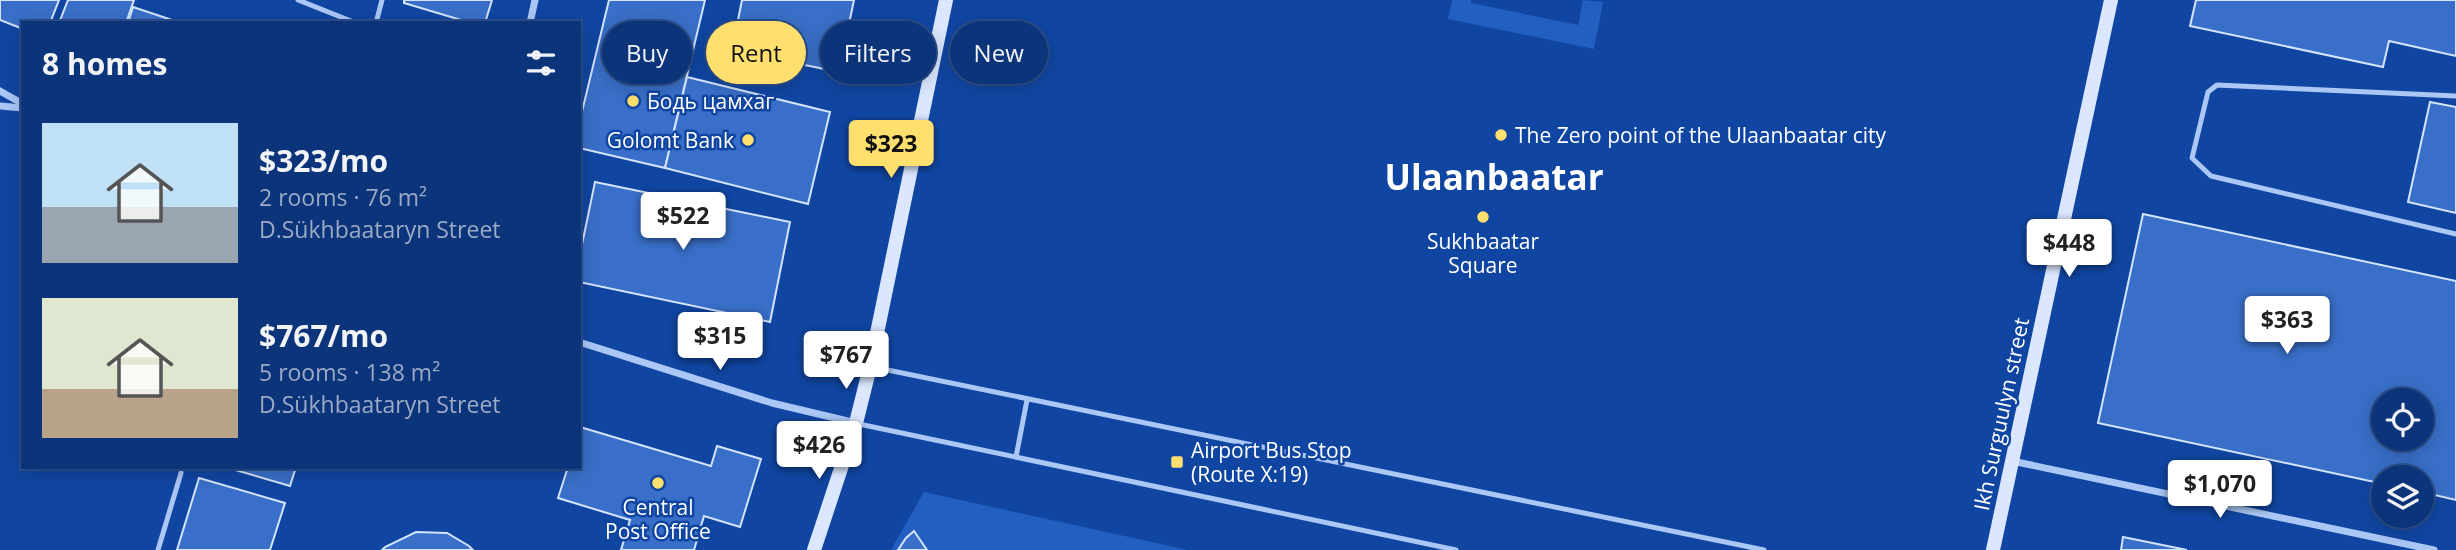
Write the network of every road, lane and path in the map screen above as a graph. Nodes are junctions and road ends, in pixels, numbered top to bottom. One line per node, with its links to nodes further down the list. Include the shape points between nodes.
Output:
1 (298, 0): 6 (lane)
2 (382, 0): 7 (lane)
3 (536, 0): 8 (street)
4 (946, 0): 16 (main road)
5 (2111, 0): 20 (main road, Ikh Surguulyn street)
6 (351, 21)
7 (377, 21)
8 (531, 21)
9 (0, 91): 11 (street)
10 (2456, 96): 14 (lane, via 2217,85 2208,92 2192,158 2211,176)
11 (21, 105)
12 (0, 106): 13 (street)
13 (21, 106)
14 (2456, 234)
15 (581, 343): 18 (street, via 772,404)
16 (870, 367): 17 (lane); 18 (main road)
17 (1027, 400): 19 (lane); 25 (lane)
18 (856, 423): 19 (lane); 23 (main road)
19 (1016, 457): 24 (lane)
20 (2012, 461): 26 (main road, Ikh Surguulyn street); 27 (street)
21 (181, 473): 22 (lane)
22 (158, 550)
23 (814, 550)
24 (1456, 550)
25 (1764, 550)
26 (1993, 550)
27 (2434, 550)

